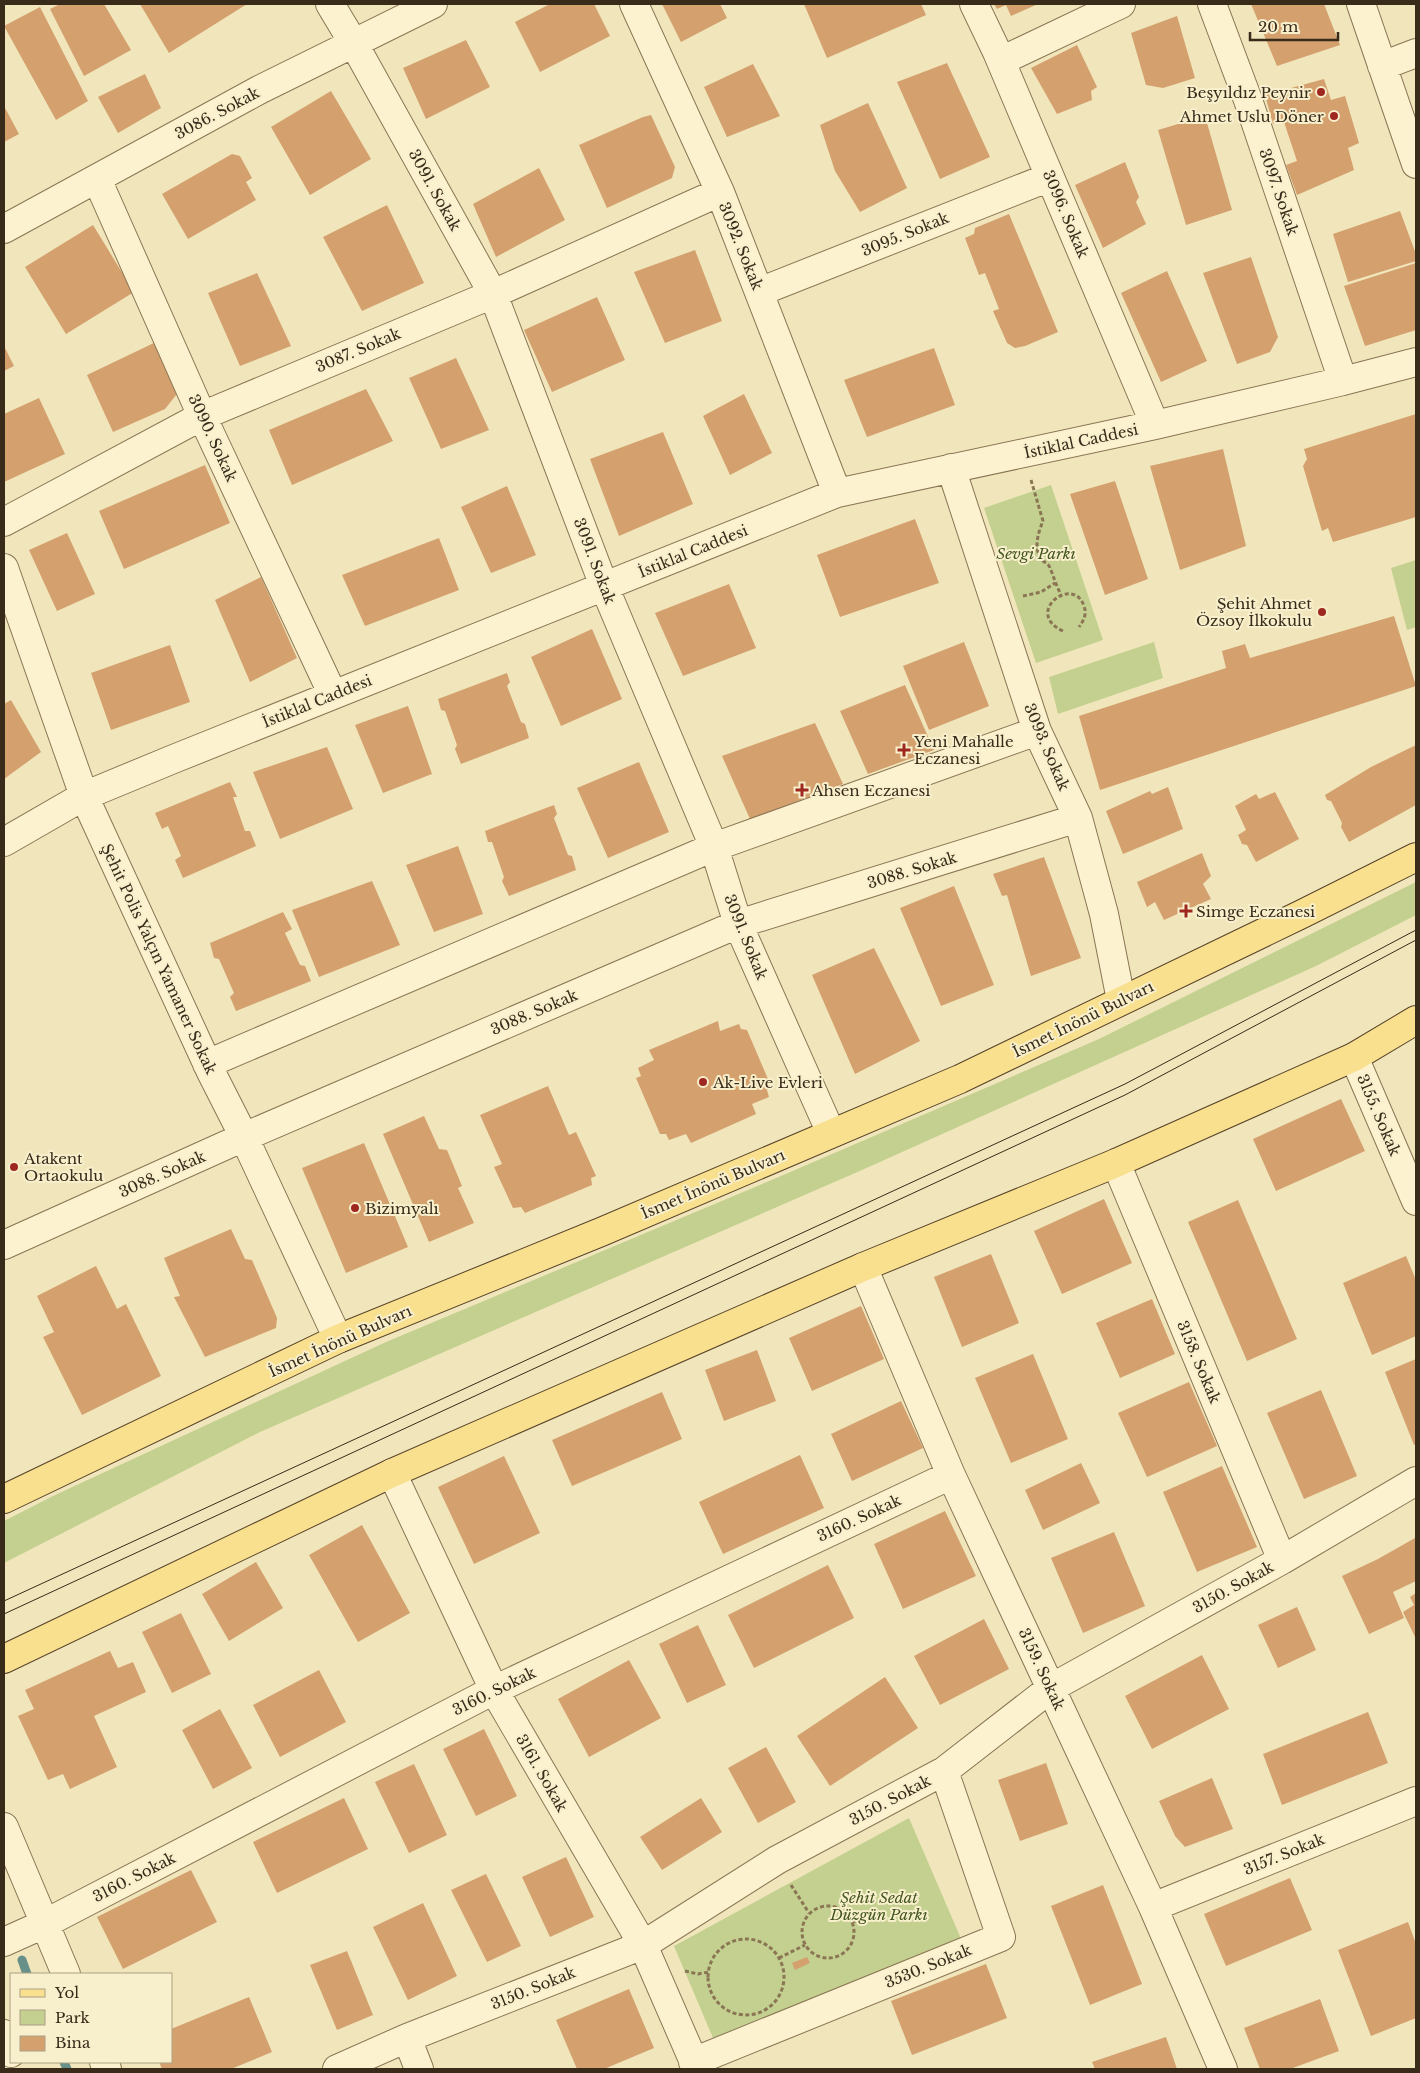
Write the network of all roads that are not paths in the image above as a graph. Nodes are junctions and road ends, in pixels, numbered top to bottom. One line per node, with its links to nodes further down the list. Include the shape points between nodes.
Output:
1 (330, 4): 8 (street, 3091. Sokak)
2 (433, 4): 8 (street, 3086. Sokak)
3 (634, 4): 15 (street, 3092. Sokak)
4 (974, 4): 10 (street, 3096. Sokak)
5 (1121, 4): 10 (street)
6 (1212, 4): 20 (street, 3097. Sokak)
7 (1361, 4): 11 (street)
8 (354, 44): 14 (street, 3086. Sokak, via 259,90); 18 (street, 3091. Sokak)
9 (1416, 52): 11 (street)
10 (1001, 61): 13 (street, 3096. Sokak)
11 (1382, 66): 12 (street)
12 (1416, 164)
13 (1050, 177): 17 (street, 3095. Sokak); 22 (street, 3096. Sokak)
14 (97, 179): 16 (street, 3086. Sokak); 21 (street, 3090. Sokak)
15 (720, 192): 17 (street, 3092. Sokak); 18 (street, 3087. Sokak)
16 (4, 230)
17 (760, 292): 24 (street, 3092. Sokak)
18 (493, 294): 21 (street, 3087. Sokak); 27 (street, 3091. Sokak)
19 (1416, 362): 20 (street, İstiklal Caddesi)
20 (1343, 381): 22 (street, İstiklal Caddesi)
21 (202, 416): 25 (street, 3087. Sokak); 28 (street, 3090. Sokak)
22 (1155, 425): 23 (street, İstiklal Caddesi)
23 (950, 468): 24 (street, İstiklal Caddesi); 29 (street, 3093. Sokak)
24 (837, 493): 27 (street, İstiklal Caddesi)
25 (4, 522)
26 (4, 568): 30 (street, Şehit Polis Yalçın Yamaner Sokak)
27 (604, 586): 28 (street, İstiklal Caddesi); 33 (street, 3091. Sokak)
28 (333, 695): 30 (street, İstiklal Caddesi)
29 (1037, 731): 31 (street, 3093. Sokak); 33 (street)
30 (84, 796): 32 (street, İstiklal Caddesi); 39 (street, Şehit Polis Yalçın Yamaner Sokak)
31 (1078, 818): 35 (street, 3088. Sokak); 36 (street, 3093. Sokak, via 1104,914)
32 (4, 842)
33 (714, 847): 35 (street, 3091. Sokak); 39 (street)
34 (1416, 857): 36 (main road, İsmet İnönü Bulvarı)
35 (738, 924): 40 (street, 3091. Sokak); 41 (street, 3088. Sokak)
36 (1121, 1000): 40 (main road, İsmet İnönü Bulvarı, via 960,1079)
37 (1416, 1020): 38 (main road)
38 (1354, 1057): 42 (main road); 43 (street, 3155. Sokak)
39 (207, 1064): 41 (street, Şehit Polis Yalçın Yamaner Sokak)
40 (831, 1133): 46 (main road, İsmet İnönü Bulvarı, via 601,1232)
41 (244, 1137): 44 (street, 3088. Sokak); 46 (street, Şehit Polis Yalçın Yamaner Sokak)
42 (1116, 1163): 45 (main road); 51 (street, 3158. Sokak)
43 (1416, 1201)
44 (4, 1245)
45 (863, 1267): 47 (main road); 48 (street, 3159. Sokak)
46 (338, 1339): 50 (main road, İsmet İnönü Bulvarı)
47 (392, 1473): 52 (main road); 54 (street, 3161. Sokak)
48 (951, 1475): 53 (street, 3159. Sokak); 54 (street, 3160. Sokak)
49 (1416, 1481): 51 (street, 3150. Sokak)
50 (4, 1499)
51 (1282, 1560): 53 (street, 3150. Sokak)
52 (4, 1660)
53 (1051, 1688): 55 (street, 3150. Sokak); 58 (street, 3159. Sokak)
54 (494, 1690): 59 (street, 3160. Sokak); 61 (street, 3161. Sokak)
55 (944, 1771): 61 (street, 3150. Sokak, via 777,1860); 66 (street, 3530. Sokak, via 1001,1937)
56 (1416, 1802): 58 (street, 3157. Sokak)
57 (4, 1827): 59 (street)
58 (1152, 1906): 69 (street, 3159. Sokak)
59 (44, 1924): 60 (street, 3160. Sokak); 62 (street)
60 (4, 1942)
61 (643, 1944): 64 (street, 3150. Sokak); 66 (street, 3161. Sokak)
62 (66, 1973)
63 (4, 2034): 65 (street)
64 (407, 2038): 67 (street, 3150. Sokak); 68 (street)
65 (10, 2050)
66 (695, 2065)
67 (337, 2069)
68 (419, 2069)
69 (1222, 2069)

